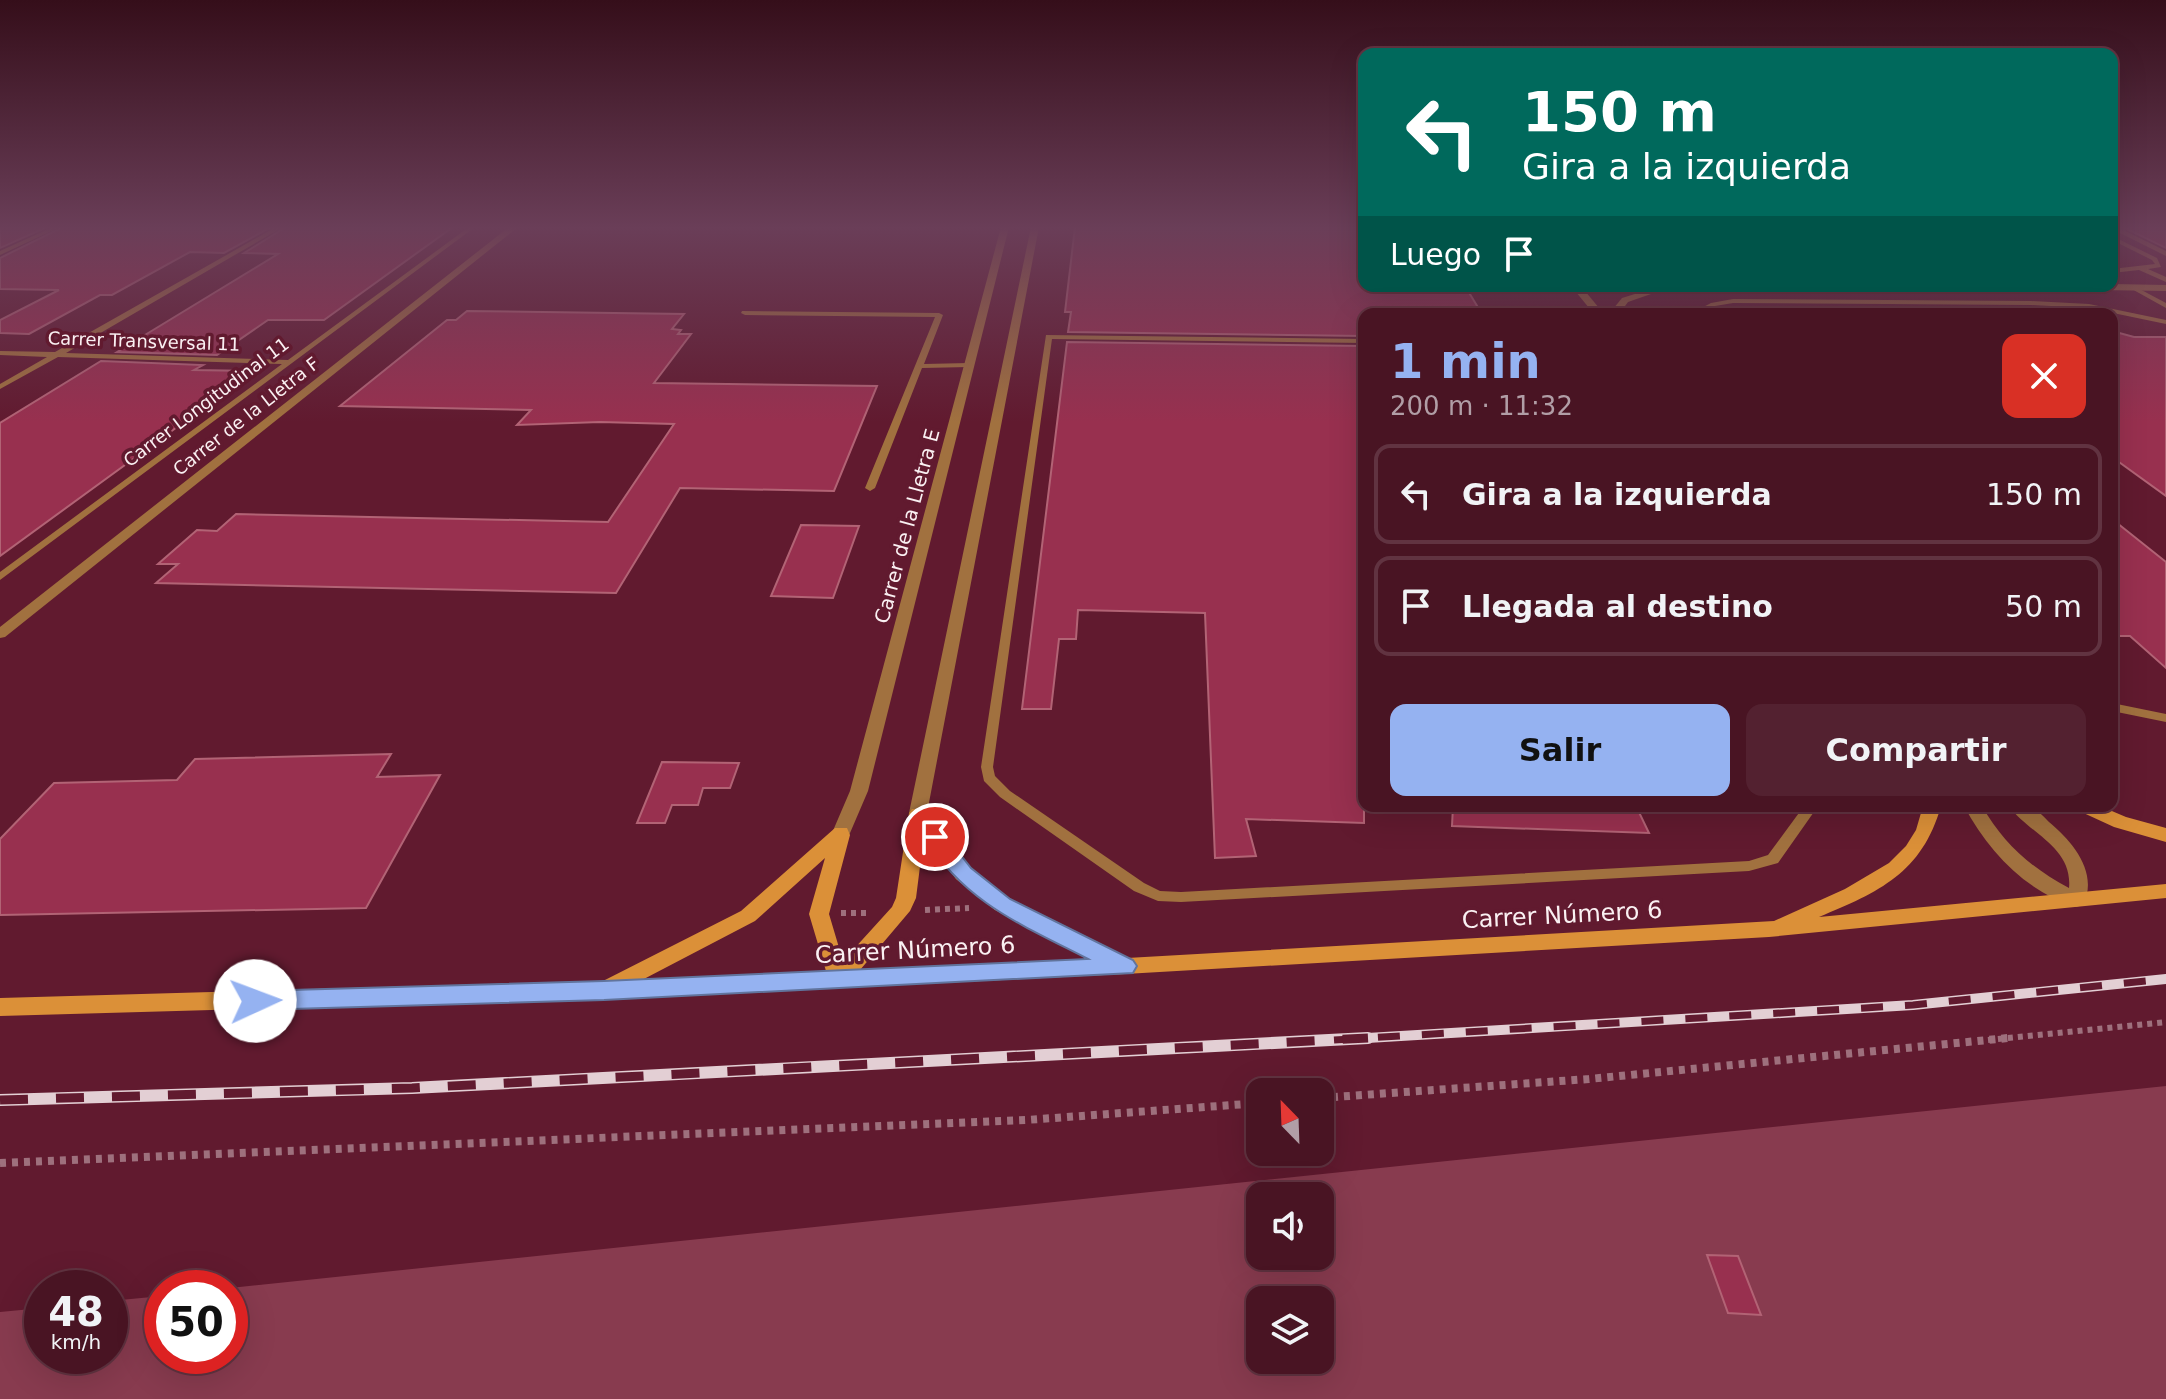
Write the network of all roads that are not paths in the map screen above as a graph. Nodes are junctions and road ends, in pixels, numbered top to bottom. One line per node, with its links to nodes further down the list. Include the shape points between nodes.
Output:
1 (166, 292): 19 (lane)
2 (383, 292): 20 (lane, Carrer Longitudinal 11)
3 (432, 292): 26 (street, Carrer de la Lletra F)
4 (988, 292): 21 (street, Carrer de la Lletra E)
5 (1022, 292): 34 (street)
6 (1581, 292): 10 (street)
7 (1649, 292): 11 (street, via 1625,300)
8 (2141, 292): 9 (lane)
9 (2166, 306)
10 (1594, 308)
11 (1619, 308)
12 (1705, 308): 13 (lane, via 1733,301)
13 (2099, 308)
14 (2118, 312): 16 (lane)
15 (745, 313): 22 (lane, via 939,315)
16 (2166, 322)
17 (1358, 341): 29 (lane, via 1049,337 989,778 1139,887 1158,896 1181,897 1749,866 1773,859)
18 (0, 353): 19 (lane, Carrer Transversal 11)
19 (58, 354): 20 (lane, Carrer Transversal 11); 23 (lane)
20 (287, 362): 25 (lane, Carrer Longitudinal 11)
21 (969, 365): 22 (lane); 35 (street, Carrer de la Lletra E, via 859,791)
22 (918, 366): 24 (lane)
23 (0, 387)
24 (870, 488)
25 (0, 577)
26 (0, 634)
27 (2118, 708): 28 (lane)
28 (2166, 718)
29 (1807, 812)
30 (1931, 812): 39 (main road, via 1927,832 1910,858 1876,882)
31 (1976, 812): 38 (street, via 2015,864 2035,881)
32 (2026, 812): 38 (street, via 2047,829 2074,865 2079,880)
33 (2097, 812): 36 (main road)
34 (918, 813): 40 (main road, via 963,874 1002,905); 41 (main road, via 900,911)
35 (841, 833): 41 (main road, via 819,914); 42 (main road, via 748,916)
36 (2166, 835)
37 (2166, 891): 38 (main road, Carrer Número 6)
38 (2076, 900): 39 (main road, Carrer Número 6)
39 (1769, 929): 40 (main road, Carrer Número 6)
40 (1125, 966): 41 (main road, Carrer Número 6)
41 (839, 980): 42 (main road, Carrer Número 6)
42 (604, 990): 43 (main road, Carrer Número 6)
43 (0, 1007)

